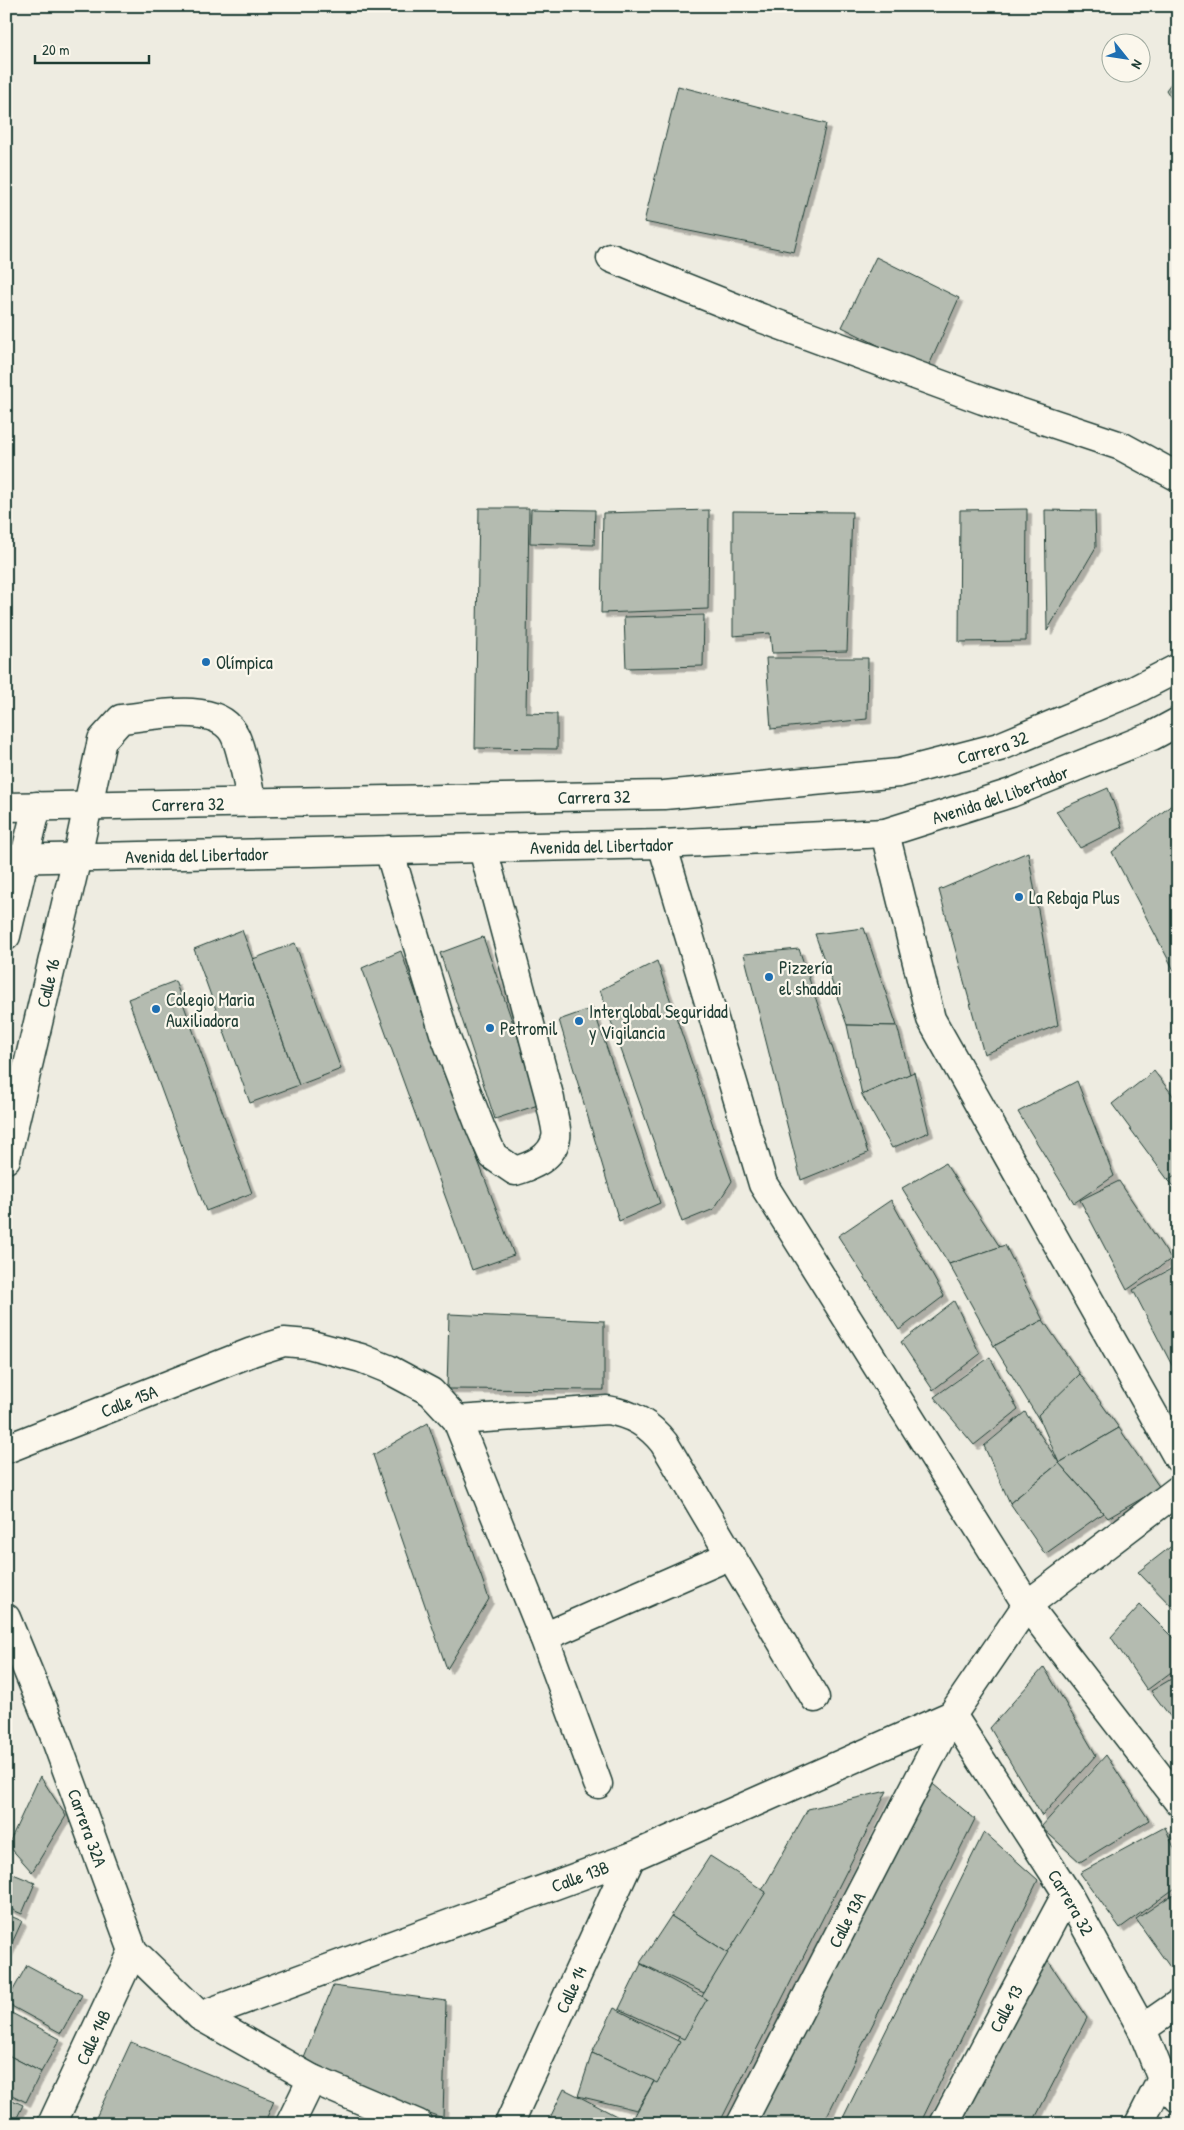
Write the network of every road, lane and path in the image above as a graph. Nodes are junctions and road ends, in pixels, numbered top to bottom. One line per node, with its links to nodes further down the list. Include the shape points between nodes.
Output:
1 (611, 258): 2 (street, via 974,397 1121,446)
2 (1178, 476)
3 (1178, 668): 5 (street, Carrera 32, via 1133,691 999,746 899,774 664,795)
4 (1178, 722): 9 (street, Avenida del Libertador, via 1152,736 1012,793)
5 (252, 802): 7 (street, Carrera 32); 7 (street, Calle 16, via 234,734 225,722 210,716 183,713 121,719 102,740)
6 (37, 806): 7 (street, Carrera 32); 8 (street); 14 (street)
7 (86, 806): 13 (street, Calle 16)
8 (6, 807)
9 (885, 832): 10 (street, Avenida del Libertador); 19 (street, via 931,1019)
10 (662, 844): 11 (street, Avenida del Libertador); 22 (street, via 763,1184)
11 (483, 849): 12 (street, Avenida del Libertador); 12 (street, via 550,1099 556,1138 546,1156 533,1166 515,1171 493,1156 481,1128 444,1033)
12 (389, 850): 13 (street, Avenida del Libertador)
13 (77, 858): 14 (street, Avenida del Libertador); 16 (street, Calle 16)
14 (15, 859): 15 (street)
15 (6, 936)
16 (6, 1159)
17 (457, 1420): 18 (street, Calle 15A, via 431,1392 388,1369 308,1344 284,1342); 21 (street, via 607,1410 629,1415 643,1422 664,1443); 24 (street)
18 (6, 1449)
19 (1178, 1458)
20 (1178, 1490): 22 (street, Calle 13A)
21 (731, 1555): 24 (street); 25 (street)
22 (1027, 1605): 26 (street, Calle 13A); 28 (street)
23 (6, 1618): 31 (street, Carrera 32A, via 53,1732)
24 (544, 1637): 27 (street)
25 (815, 1698)
26 (952, 1715): 29 (street, Calle 13B); 30 (street, Carrera 32); 41 (street, Calle 13A)
27 (598, 1784)
28 (1178, 1800)
29 (630, 1857): 33 (street, Calle 13B); 40 (street, Calle 14)
30 (1067, 1893): 34 (street, Carrera 32); 42 (street, Calle 13)
31 (133, 1951): 33 (street, Carrera 32A); 37 (street, Calle 14B)
32 (1178, 2004): 34 (street)
33 (200, 2016): 35 (street, Carrera 32A)
34 (1142, 2029): 36 (street, Carrera 32)
35 (312, 2079): 38 (street); 39 (street, Carrera 32A)
36 (1170, 2089): 43 (street)
37 (52, 2124)
38 (290, 2124)
39 (418, 2124)
40 (510, 2124)
41 (741, 2124)
42 (944, 2124)
43 (1139, 2124)

